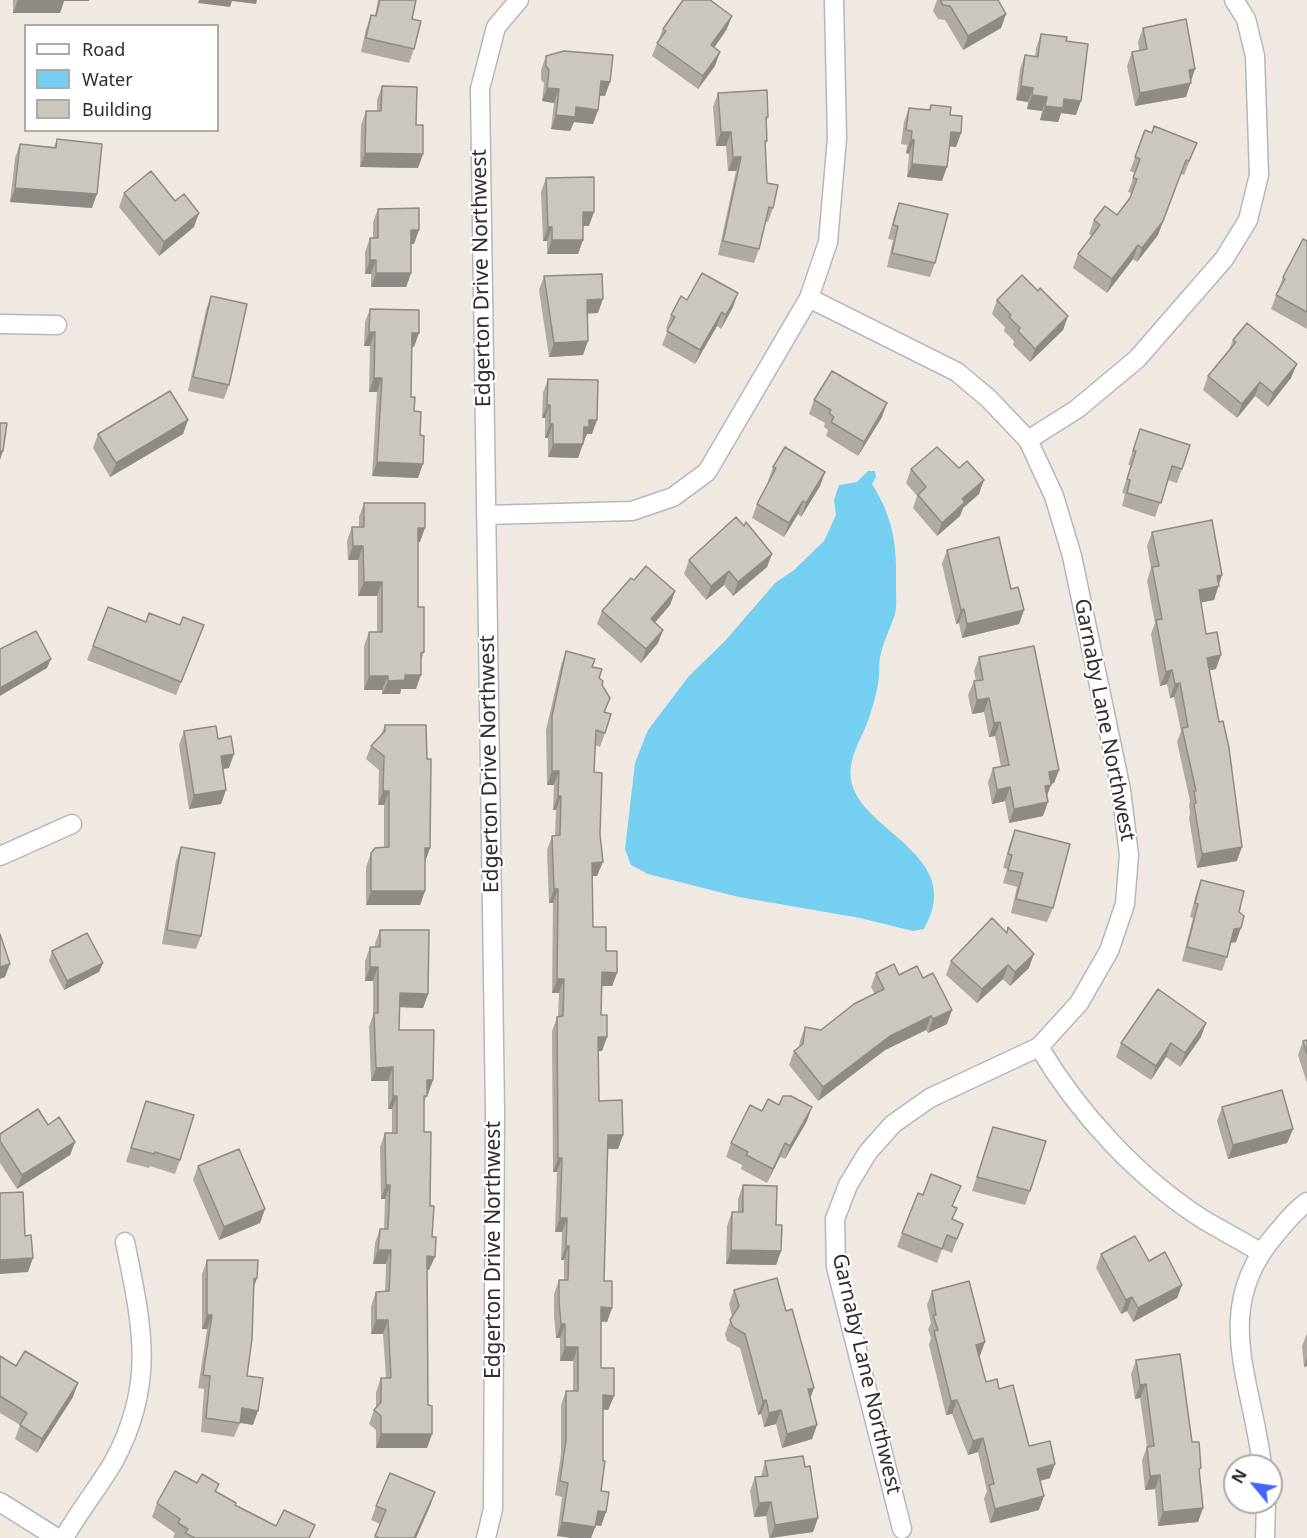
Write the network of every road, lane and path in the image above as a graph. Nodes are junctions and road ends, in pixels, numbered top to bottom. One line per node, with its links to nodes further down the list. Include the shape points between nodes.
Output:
1 (519, 0): 8 (street, Edgerton Drive Northwest, via 496,27 480,89)
2 (834, 0): 4 (street, via 836,150 828,242)
3 (1234, 0): 7 (street, via 1246,19 1256,67 1259,175 1248,220 1224,259 1137,358 1077,409)
4 (809, 298): 7 (street, Garnaby Lane Northwest, via 957,372); 8 (street, via 707,472 674,497 632,511)
5 (0, 324): 6 (street)
6 (57, 325)
7 (1028, 440): 11 (street, Garnaby Lane Northwest, via 1054,496 1072,556 1121,790 1130,855 1125,904 1109,951 1078,1003)
8 (486, 515): 21 (street, Edgerton Drive Northwest, via 495,1123 493,1509)
9 (72, 824): 10 (street)
10 (0, 856)
11 (1039, 1047): 14 (street, via 1091,1119 1132,1161 1203,1219); 18 (street, Garnaby Lane Northwest, via 930,1098 892,1124 868,1152 848,1185 835,1219 836,1267)
12 (1307, 1202): 14 (street)
13 (125, 1242): 20 (street, via 140,1317 143,1370 137,1408 114,1461)
14 (1260, 1252): 15 (street, via 1243,1295 1238,1335)
15 (1260, 1454)
16 (0, 1502): 19 (street)
17 (1266, 1514): 22 (street)
18 (902, 1528)
19 (57, 1538)
20 (64, 1538)
21 (486, 1538)
22 (1265, 1538)

